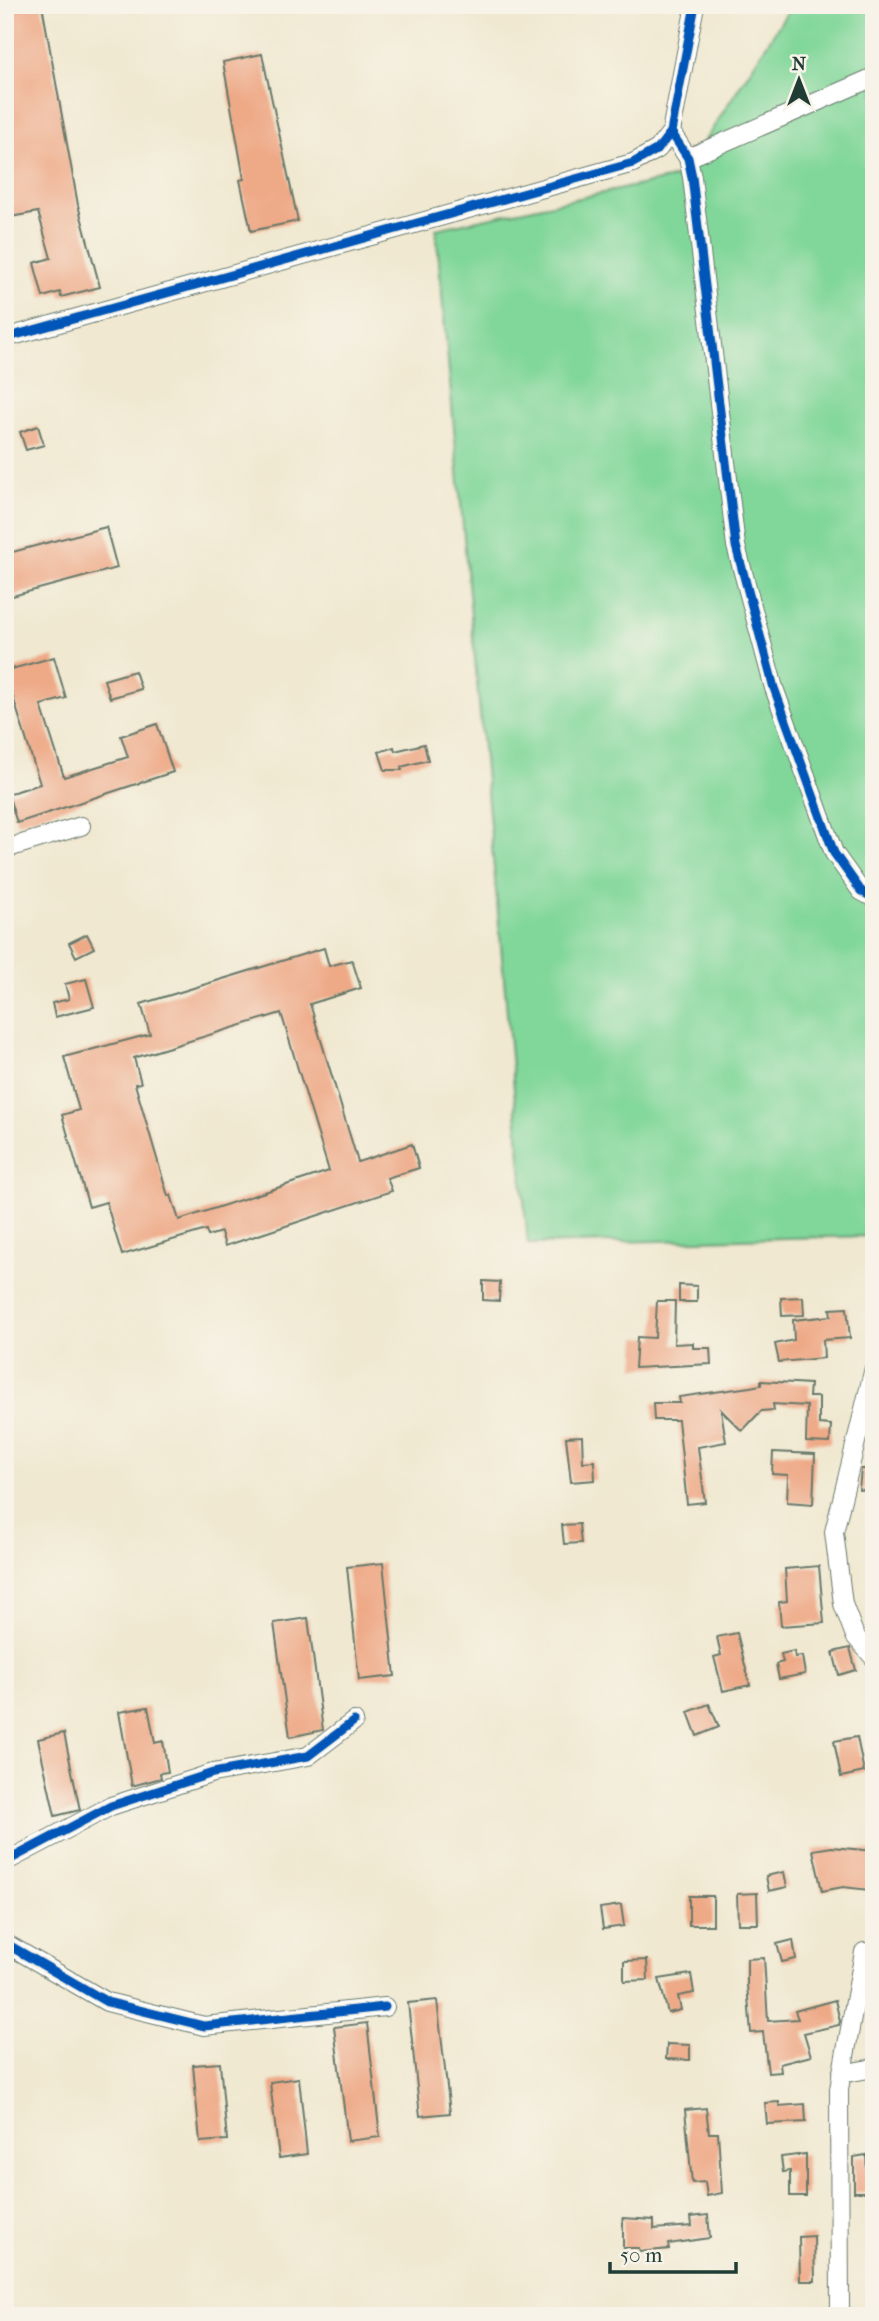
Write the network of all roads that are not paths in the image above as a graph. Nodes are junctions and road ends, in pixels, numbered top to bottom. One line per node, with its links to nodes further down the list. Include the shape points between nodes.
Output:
1 (695, 5): 3 (street)
2 (874, 77): 4 (street)
3 (671, 132): 4 (street); 5 (street, via 658,149 633,163)
4 (688, 158): 8 (street, via 736,547 774,688 834,853 861,891)
5 (5, 338)
6 (81, 826): 7 (street)
7 (5, 849)
8 (874, 898)
9 (874, 1368): 10 (street, via 834,1532 843,1604 855,1636)
10 (874, 1658)
11 (355, 1721): 12 (street, via 308,1756 213,1773 111,1806)
12 (5, 1862)
13 (5, 1943): 15 (street, via 107,2002 204,2026)
14 (864, 1952): 17 (street)
15 (385, 2007)
16 (874, 2068): 17 (street)
17 (841, 2074): 18 (street)
18 (838, 2313)

